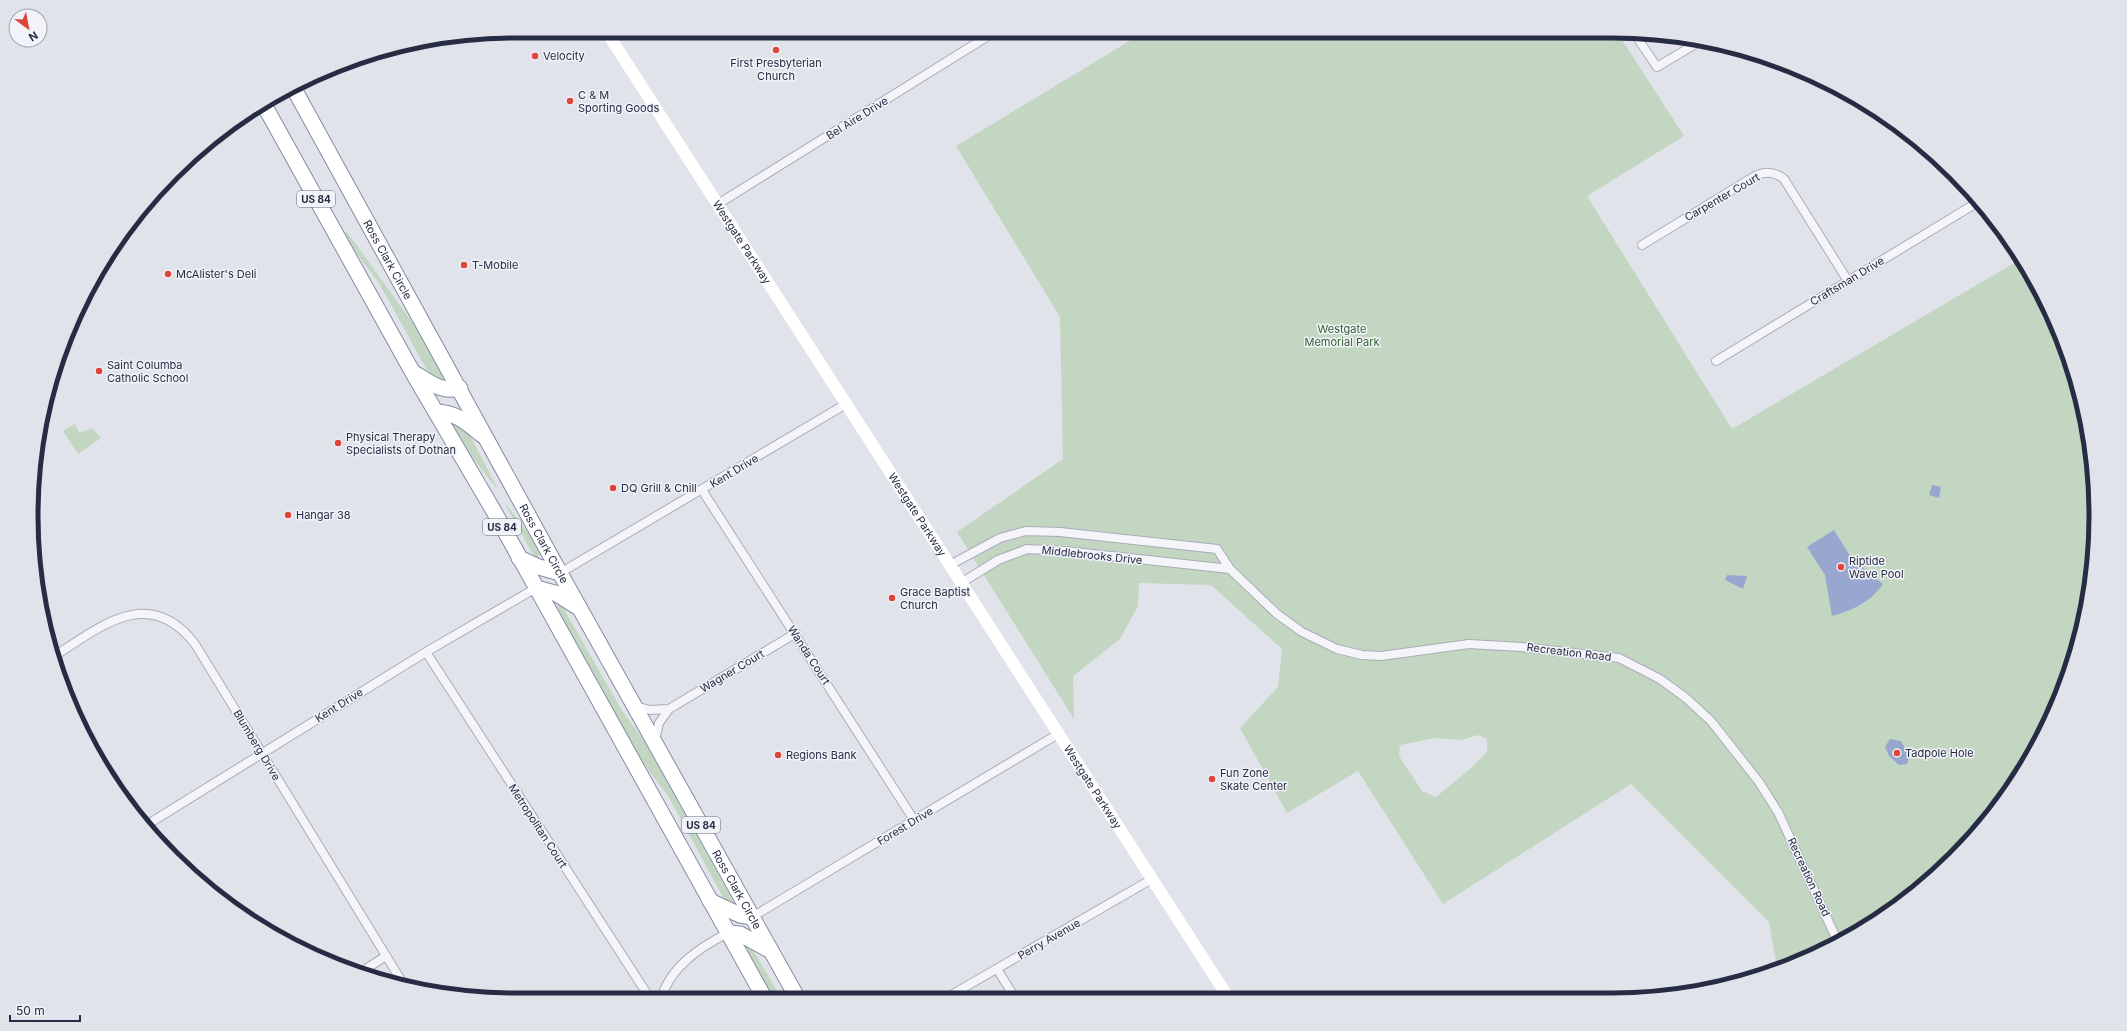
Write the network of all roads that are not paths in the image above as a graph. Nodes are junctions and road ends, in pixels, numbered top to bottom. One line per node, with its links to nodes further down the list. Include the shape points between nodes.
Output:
1 (611, 38): 7 (main road, Westgate Parkway)
2 (985, 38): 7 (street, Bel Aire Drive)
3 (1638, 39): 4 (street, via 1657,67)
4 (1693, 45)
5 (296, 92): 13 (highway, Ross Clark Circle / US 84)
6 (266, 108): 12 (highway, US 84)
7 (718, 204): 14 (main road, Westgate Parkway)
8 (1974, 205): 10 (street, Craftsman Drive)
9 (1642, 245): 10 (street, Carpenter Court, via 1755,176 1772,173 1784,179)
10 (1848, 281): 11 (street, Craftsman Drive)
11 (1716, 360)
12 (413, 373): 13 (highway, via 442,389 449,391); 15 (highway, US 84)
13 (460, 388): 16 (highway, Ross Clark Circle / US 84)
14 (846, 404): 17 (street, Kent Drive); 20 (main road, Westgate Parkway)
15 (436, 412): 16 (highway, via 456,415); 19 (highway, US 84)
16 (487, 439): 22 (highway, Ross Clark Circle / US 84)
17 (702, 490): 22 (street, Kent Drive); 26 (street, Wanda Court)
18 (1217, 549): 20 (street, Middlebrooks Drive, via 1060,532 1026,531 1000,538); 21 (street, Recreation Road)
19 (519, 558): 22 (highway); 24 (highway, US 84)
20 (950, 565): 23 (main road, Westgate Parkway)
21 (1230, 569): 23 (street, Middlebrooks Drive, via 1065,551 1027,550 998,560); 40 (street, Recreation Road, via 1290,624 1327,646 1351,653 1397,655 1469,644 1521,647 1619,658 1660,679 1711,721 1759,782 1778,812)
22 (560, 573): 25 (highway, Ross Clark Circle / US 84)
23 (961, 582): 31 (main road, Westgate Parkway)
24 (536, 588): 25 (highway, via 555,593); 27 (street, Kent Drive); 37 (highway, US 84)
25 (580, 608): 29 (highway, Ross Clark Circle / US 84)
26 (796, 633): 30 (street, Wagner Court); 34 (street, Wanda Court)
27 (426, 652): 33 (street, Kent Drive); 46 (street, Metropolitan Court)
28 (58, 654): 33 (street, Blumberg Drive, via 104,624 120,617 145,614 170,621 184,631 195,644)
29 (634, 706): 30 (street, Wagner Court, via 650,710); 32 (highway, Ross Clark Circle / US 84)
30 (669, 709): 32 (street, Wagner Court, via 659,723)
31 (1058, 734): 34 (street, Forest Drive); 36 (main road, Westgate Parkway)
32 (655, 743): 38 (highway, Ross Clark Circle / US 84)
33 (262, 753): 35 (street, Kent Drive); 42 (street, Blumberg Drive)
34 (914, 820): 38 (street, Forest Drive)
35 (150, 823)
36 (1152, 879): 44 (street, Perry Avenue); 52 (main road, Westgate Parkway)
37 (710, 901): 38 (highway, via 740,915); 39 (highway, US 84)
38 (752, 917): 41 (highway, Ross Clark Circle / US 84)
39 (728, 932): 41 (highway, via 740,934); 47 (street, via 707,944 683,964); 48 (highway, US 84)
40 (1836, 937)
41 (771, 951): 49 (highway, Ross Clark Circle / US 84)
42 (386, 956): 43 (street); 45 (street, Blumberg Drive)
43 (366, 969)
44 (997, 969): 50 (street, Perry Avenue); 51 (street)
45 (400, 979)
46 (646, 993)
47 (664, 993)
48 (761, 993)
49 (795, 993)
50 (955, 993)
51 (1012, 993)
52 (1225, 993)

